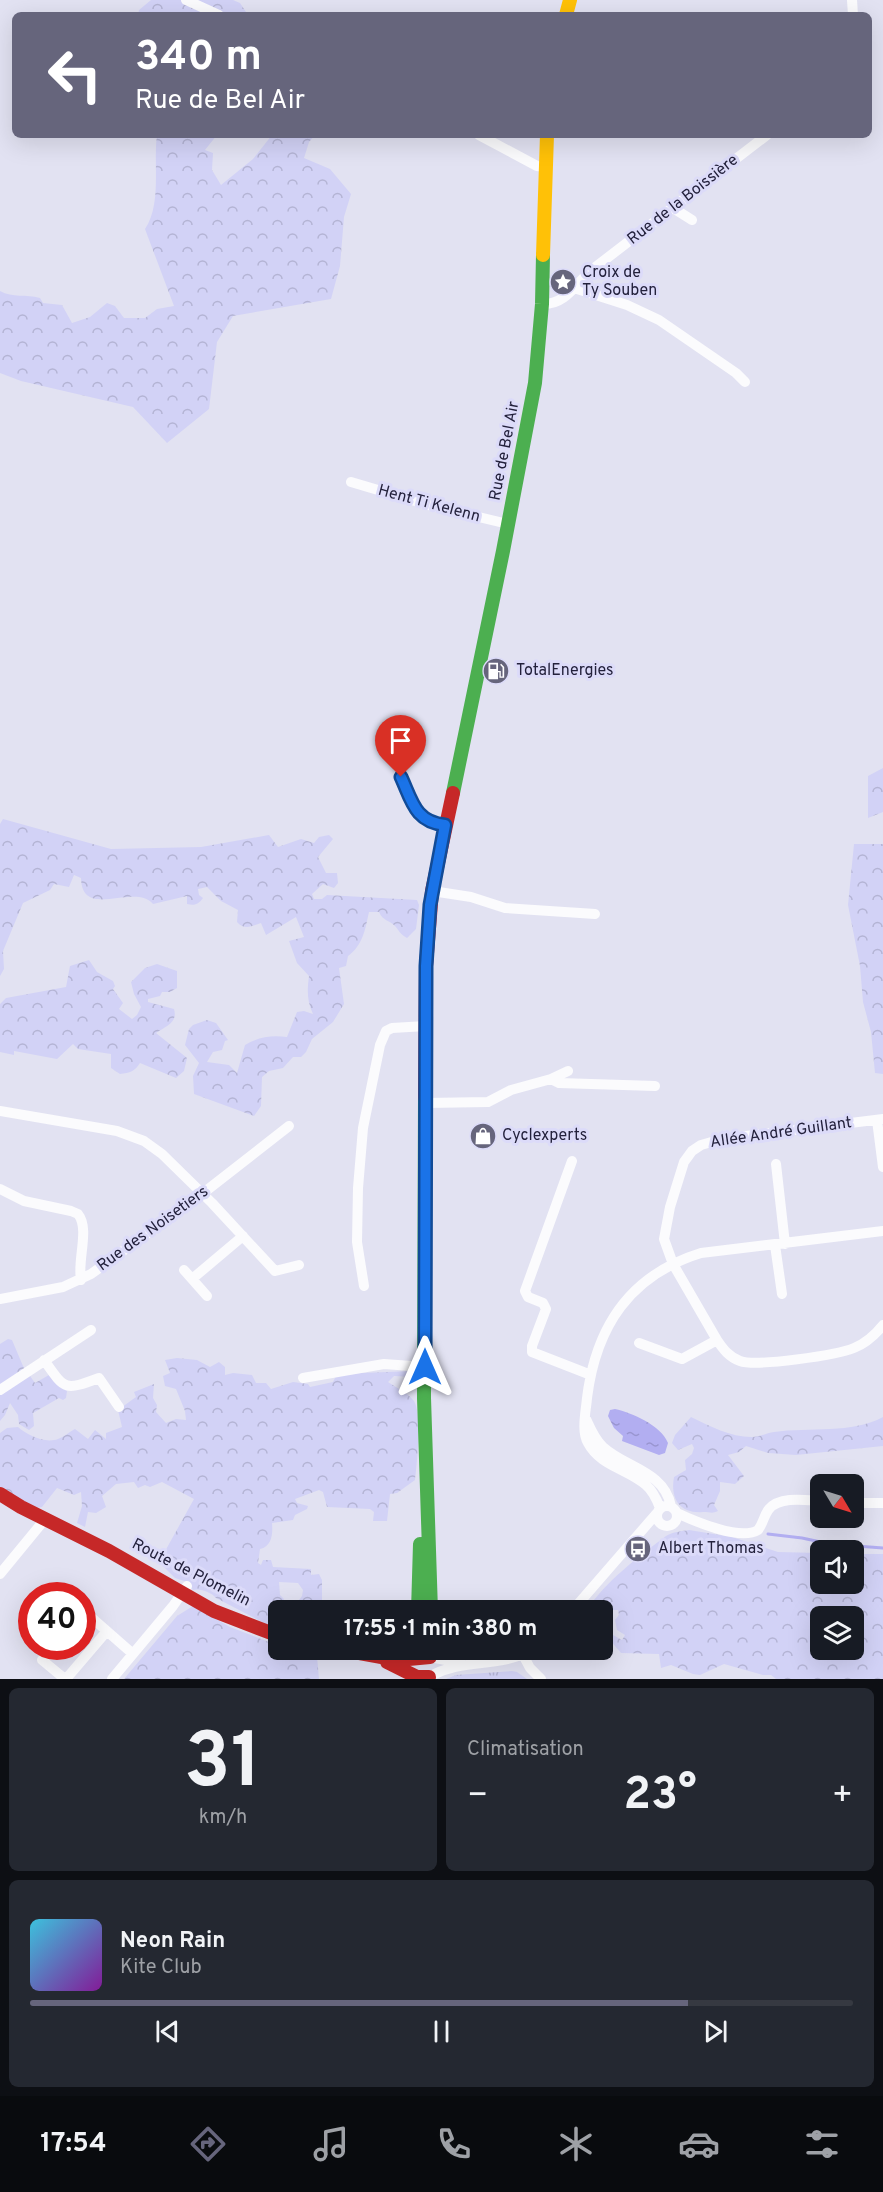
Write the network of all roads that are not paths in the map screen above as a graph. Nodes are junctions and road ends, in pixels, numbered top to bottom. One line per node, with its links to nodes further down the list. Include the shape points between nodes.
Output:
1 (186, 0): 2 (street)
2 (212, 12)
3 (485, 138): 6 (street)
4 (547, 138): 6 (street, Rue de Bel Air)
5 (763, 138): 7 (street, Rue de la Boissière)
6 (545, 167): 10 (street, Rue de Bel Air)
7 (674, 208): 8 (street); 9 (street, Rue de la Boissière, via 589,272)
8 (692, 220)
9 (574, 288): 10 (street, Rue de la Boissière, via 559,302); 11 (street, via 627,304 659,320)
10 (542, 304): 13 (street, Rue de Bel Air, via 535,383)
11 (744, 382)
12 (351, 482): 13 (street, Hent Ti Kelenn)
13 (508, 524): 15 (street, Rue de Bel Air)
14 (401, 777): 15 (street, via 421,816)
15 (445, 825): 16 (street, Rue de Bel Air)
16 (432, 891): 17 (street, via 505,908); 18 (street, Rue de Bel Air)
17 (595, 914)
18 (426, 1026): 22 (street, Rue de Bel Air); 39 (street, via 392,1028 384,1034 380,1045 363,1128 358,1188 357,1242)
19 (568, 1071): 20 (street)
20 (551, 1079): 21 (street, via 559,1083); 22 (street, via 483,1103)
21 (655, 1086)
22 (426, 1103): 48 (street, Rue de Bel Air)
23 (0, 1111): 30 (street, via 137,1137 162,1154)
24 (880, 1120): 28 (street); 34 (street, Allée André Guillant, via 722,1139 696,1149 681,1168 665,1227 664,1243)
25 (289, 1126): 30 (street, Rue des Noisetiers)
26 (572, 1161): 49 (street, via 525,1291 545,1306 532,1352)
27 (776, 1164): 33 (street)
28 (883, 1167)
29 (0, 1189): 38 (street, via 24,1201 78,1214 84,1228)
30 (202, 1194): 32 (street); 38 (street, Rue des Noisetiers)
31 (883, 1232): 33 (street)
32 (243, 1236): 35 (street, via 275,1271); 37 (street)
33 (780, 1245): 34 (street, via 701,1253); 40 (street)
34 (673, 1264): 45 (street, Allée André Guillant); 49 (street, via 637,1288 618,1309 600,1341)
35 (299, 1265)
36 (184, 1270): 37 (street)
37 (192, 1279): 41 (street)
38 (81, 1280): 42 (street, Rue des Noisetiers)
39 (364, 1286)
40 (782, 1294)
41 (207, 1296)
42 (0, 1299)
43 (883, 1325): 45 (street, Allée André Guillant, via 870,1339 850,1350 759,1363 734,1358)
44 (91, 1330): 47 (street)
45 (717, 1340): 46 (street, via 682,1359)
46 (639, 1343)
47 (44, 1360): 51 (street); 52 (street, via 67,1387 99,1378)
48 (425, 1367): 50 (street, via 384,1364); 53 (street, Rue de Bel Air)
49 (591, 1375): 58 (street, via 585,1437 602,1459 646,1485)
50 (303, 1378)
51 (0, 1390)
52 (119, 1407)
53 (425, 1424): 65 (street); 66 (street)
54 (2, 1500): 59 (street, Route de Plomelin)
55 (810, 1501): 61 (street, via 774,1504 754,1533)
56 (864, 1503): 57 (street)
57 (883, 1503)
58 (666, 1510): 60 (street, via 658,1520); 60 (street, via 676,1520); 61 (street); 62 (street)
59 (46, 1518): 63 (street); 64 (street, Route de Plomelin, via 109,1551 146,1565)
60 (667, 1525): 61 (street); 62 (street)
61 (701, 1525)
62 (638, 1538): 67 (street)
63 (0, 1574)
64 (185, 1590): 70 (street, Route de Plomelin); 71 (street)
65 (418, 1600)
66 (431, 1600)
67 (581, 1600)
68 (96, 1622): 69 (street)
69 (107, 1632): 71 (street); 80 (street)
70 (268, 1632)
71 (133, 1654): 81 (street)
72 (42, 1660): 80 (street)
73 (383, 1660): 79 (street)
74 (424, 1660): 79 (street)
75 (454, 1660): 78 (street)
76 (506, 1660): 78 (street)
77 (528, 1660): 82 (street, via 530,1668)
78 (471, 1664): 79 (street)
79 (423, 1678)
80 (65, 1679)
81 (112, 1679)
82 (541, 1679)

